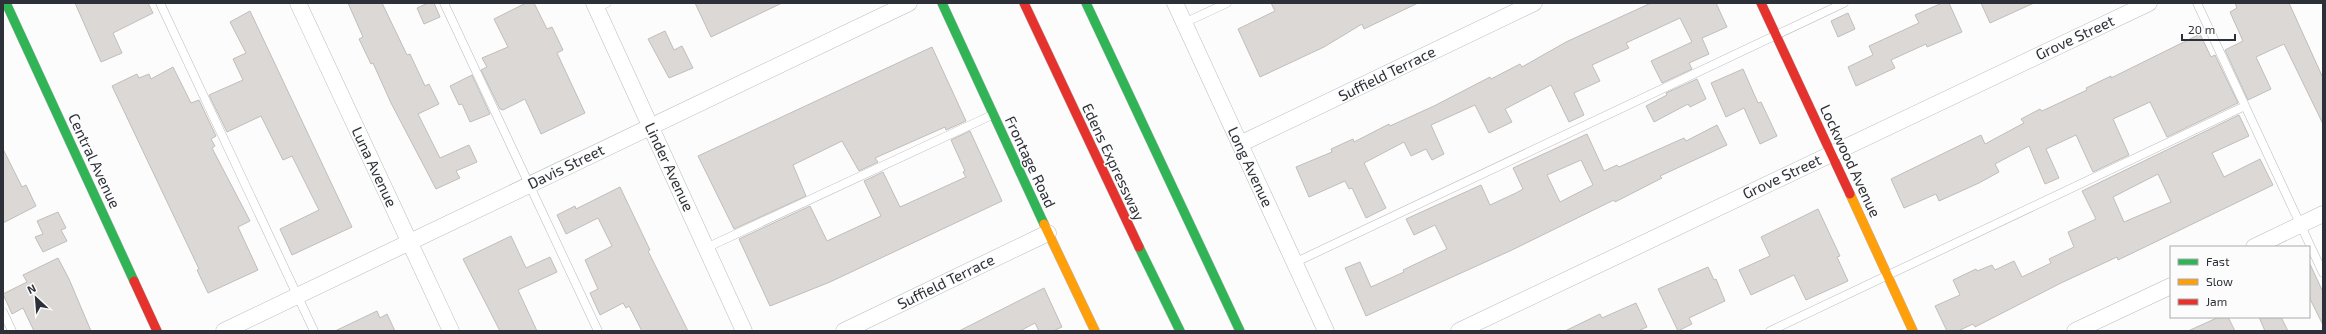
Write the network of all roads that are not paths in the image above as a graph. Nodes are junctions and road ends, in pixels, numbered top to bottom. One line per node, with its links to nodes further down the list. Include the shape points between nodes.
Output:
1 (6, 3): 38 (main road, Central Avenue)
2 (160, 3): 35 (lane)
3 (298, 3): 28 (street, Luna Avenue)
4 (444, 3): 24 (lane)
5 (909, 3): 21 (street, Davis Street)
6 (942, 3): 20 (main road, Frontage Road)
7 (1024, 3): 46 (main road, Edens Expressway, via 1120,210)
8 (1086, 3): 47 (main road)
9 (1175, 3): 17 (street, Long Avenue)
10 (1227, 3): 17 (lane)
11 (1534, 3): 22 (street, Suffield Terrace)
12 (1761, 3): 18 (main road, Lockwood Avenue)
13 (1844, 3): 18 (lane)
14 (2149, 3): 23 (street, Grove Street)
15 (2197, 3): 19 (lane)
16 (599, 5): 21 (street, Linder Avenue)
17 (1184, 23): 22 (street, Long Avenue)
18 (1776, 35): 23 (main road, Lockwood Avenue); 31 (lane)
19 (2245, 106): 26 (lane); 33 (lane)
20 (992, 114): 27 (main road, Frontage Road); 30 (lane)
21 (650, 127): 24 (street, Davis Street); 30 (street, Linder Avenue)
22 (1240, 144): 31 (street, Long Avenue)
23 (1831, 154): 33 (main road, Lockwood Avenue); 49 (street, Grove Street)
24 (530, 184): 28 (street, Davis Street); 42 (lane)
25 (2323, 214): 26 (street)
26 (2300, 225): 29 (street); 32 (lane)
27 (1048, 233): 44 (street, Suffield Terrace); 45 (main road, Frontage Road)
28 (409, 242): 35 (street, Davis Street); 41 (street, Luna Avenue)
29 (2256, 246)
30 (706, 248): 43 (street, Linder Avenue)
31 (1294, 263): 48 (street, Long Avenue)
32 (2323, 273)
33 (1887, 275): 50 (lane); 51 (main road, Lockwood Avenue)
34 (2170, 286): 52 (street)
35 (298, 296): 39 (street, Davis Street); 40 (lane)
36 (3, 312): 37 (lane)
37 (12, 331)
38 (157, 331)
39 (224, 331)
40 (314, 331)
41 (451, 331)
42 (598, 331)
43 (744, 331)
44 (844, 331)
45 (1095, 331)
46 (1180, 331)
47 (1240, 331)
48 (1326, 331)
49 (1459, 331)
50 (1770, 331)
51 (1913, 331)
52 (2075, 331)

